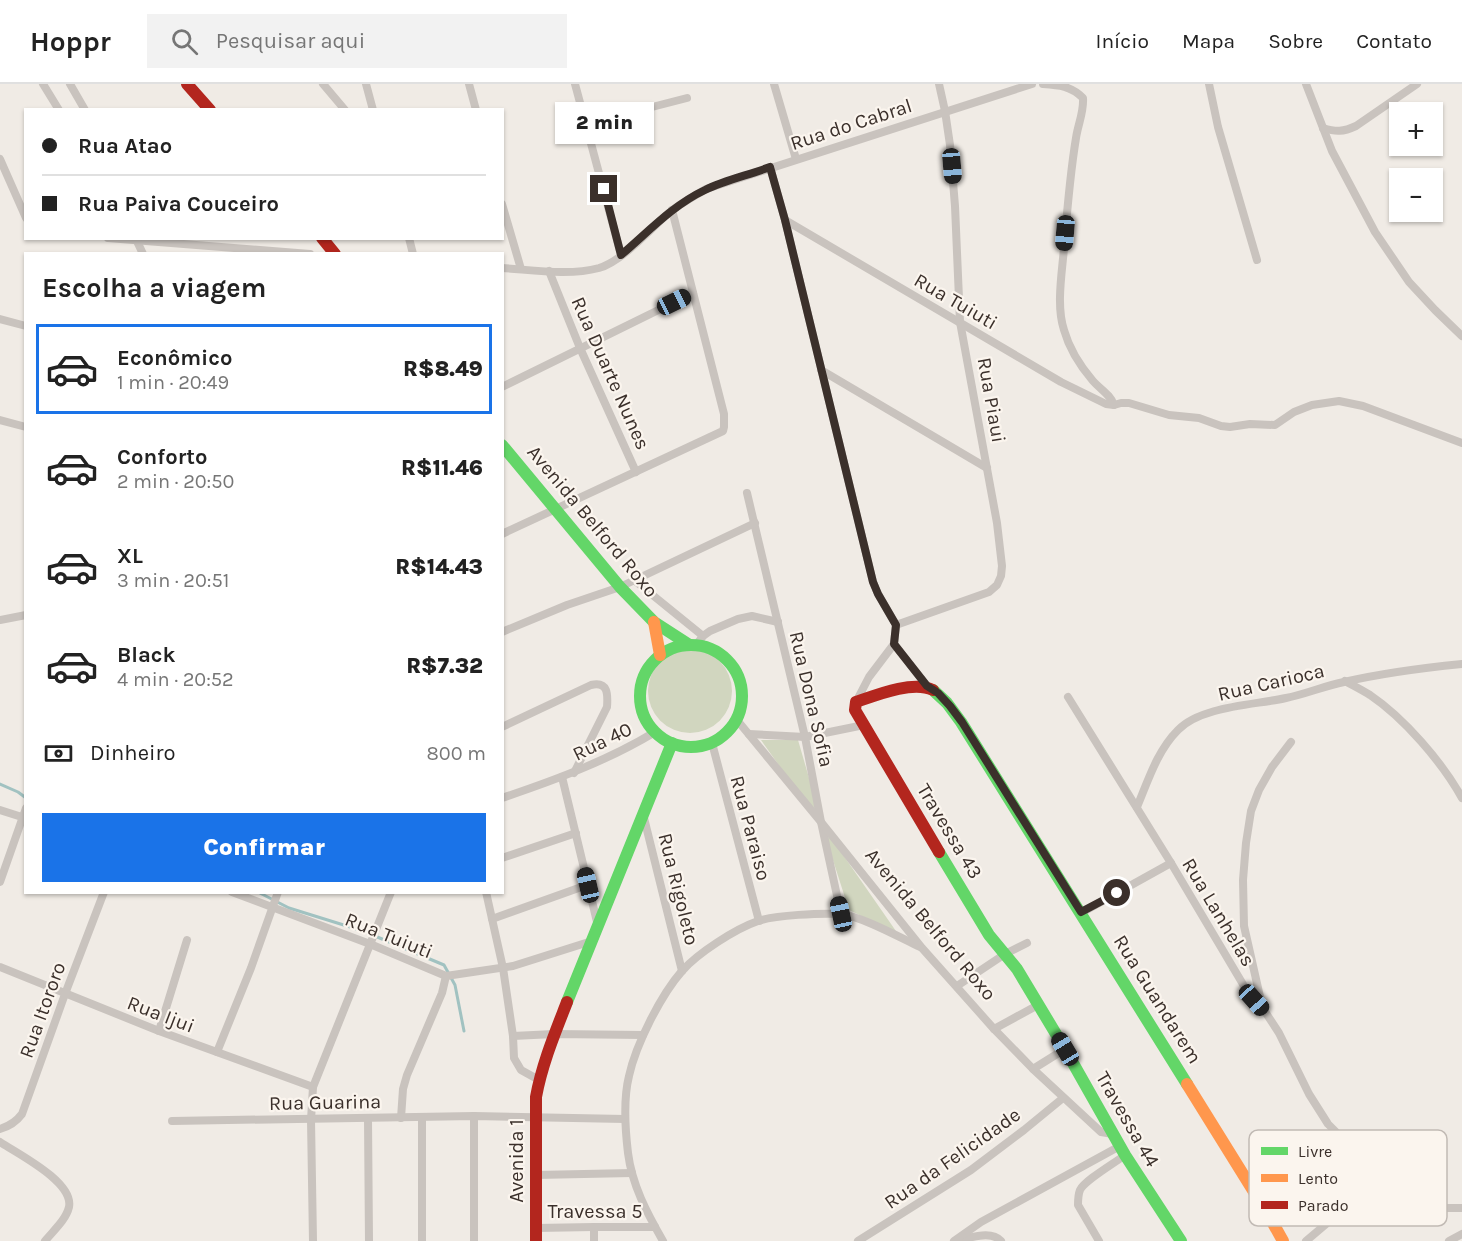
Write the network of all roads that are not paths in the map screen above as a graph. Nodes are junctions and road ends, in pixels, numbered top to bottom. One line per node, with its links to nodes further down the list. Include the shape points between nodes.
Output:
1 (43, 84): 16 (street)
2 (70, 84): 17 (street)
3 (187, 84): 18 (street)
4 (322, 84): 19 (street)
5 (366, 84): 20 (street)
6 (469, 84): 21 (street)
7 (575, 84): 23 (street)
8 (774, 84): 25 (street)
9 (939, 84): 22 (street, Rua Piaui)
10 (1032, 84): 22 (street, Rua do Cabral)
11 (1043, 84): 51 (street, via 1073,89 1083,98 1073,154 1060,310 1078,360)
12 (1209, 84): 39 (street)
13 (1306, 84): 24 (street)
14 (1417, 84): 24 (street, via 1356,126 1336,132)
15 (687, 98): 23 (street)
16 (57, 108)
17 (84, 108)
18 (208, 108)
19 (343, 108)
20 (372, 108)
21 (475, 108)
22 (945, 111): 25 (street, Rua do Cabral); 45 (street, Rua Piaui, via 955,206)
23 (586, 124): 38 (street)
24 (1323, 128): 47 (street, via 1375,232 1409,282)
25 (795, 159): 27 (street, Rua do Cabral)
26 (1, 164): 30 (street)
27 (770, 167): 28 (street, Rua do Cabral, via 706,189); 31 (street)
28 (672, 210): 38 (street, Rua do Cabral); 43 (street)
29 (504, 211): 41 (street)
30 (24, 214)
31 (785, 220): 45 (street, Rua Tuiuti); 49 (street)
32 (136, 240): 33 (street)
33 (164, 240): 35 (street)
34 (324, 240): 37 (street)
35 (212, 250): 36 (street)
36 (261, 252)
37 (334, 252)
38 (621, 255): 42 (street, Rua do Cabral, via 598,268)
39 (1257, 260)
40 (504, 268): 41 (street)
41 (521, 269): 42 (street)
42 (549, 271): 48 (street, Rua Duarte Nunes)
43 (693, 293): 48 (street); 57 (street, via 724,427 722,432)
44 (0, 320): 46 (street)
45 (960, 322): 51 (street, Rua Tuiuti, via 1061,382); 56 (street, Rua Piaui)
46 (24, 326)
47 (1462, 336)
48 (580, 348): 50 (street); 57 (street, Rua Duarte Nunes)
49 (821, 370): 56 (street); 68 (street, via 873,582)
50 (504, 386)
51 (1114, 405): 54 (street, Rua Tuiuti, via 1129,403 1230,427 1275,425 1312,405 1339,401 1363,406)
52 (0, 420): 53 (street)
53 (24, 426)
54 (1462, 443)
55 (504, 447): 59 (street, Avenida Belford Roxo)
56 (987, 468): 68 (street, Rua Piaui, via 1002,566 998,585 989,592)
57 (636, 472): 59 (street, Rua Duarte Nunes)
58 (747, 493): 60 (street, Rua Dona Sofia)
59 (555, 510): 61 (street, Rua Duarte Nunes); 63 (street, Avenida Belford Roxo)
60 (755, 524): 62 (street); 67 (street, Rua Dona Sofia)
61 (504, 533)
62 (634, 580): 63 (street); 70 (street)
63 (620, 587): 66 (street, Avenida Belford Roxo); 69 (street)
64 (24, 615): 65 (street)
65 (0, 620)
66 (654, 622): 70 (street, Avenida Belford Roxo); 72 (street, Avenida Belford Roxo)
67 (778, 622): 70 (street, via 752,616 738,619); 83 (street, Rua Dona Sofia)
68 (896, 625): 71 (street)
69 (504, 631)
70 (696, 641): 72 (street); 78 (street, Avenida Belford Roxo, via 720,653 739,676 742,705)
71 (894, 644): 75 (street); 77 (street)
72 (660, 655): 81 (street, via 649,667 640,693 641,708)
73 (1462, 664): 74 (street, Rua Carioca)
74 (1345, 681): 90 (street, via 1372,696 1398,718 1424,745); 91 (street, Rua Carioca, via 1288,698 1201,715 1179,729 1162,750)
75 (927, 686): 77 (street, via 907,687); 106 (street, Rua Guandarem, via 938,693 962,722)
76 (1068, 697): 91 (street, Rua Lanhelas)
77 (856, 702): 79 (street, via 855,710)
78 (736, 720): 82 (street, Avenida Belford Roxo); 86 (street)
79 (864, 725): 83 (street); 116 (street, Travessa 43, via 989,935)
80 (504, 726): 87 (street, via 591,685 602,685 607,707)
81 (655, 732): 85 (street); 87 (street, Rua 40)
82 (749, 734): 83 (street); 95 (street, Avenida Belford Roxo)
83 (805, 737): 95 (street, Rua Dona Sofia)
84 (1290, 742): 124 (street, via 1259,790 1246,843 1244,926)
85 (672, 743): 86 (street); 93 (street, Avenida 1)
86 (712, 743): 109 (street, Rua Paraiso)
87 (574, 773): 88 (street, Rua 40)
88 (562, 777): 89 (street, Rua 40); 96 (street)
89 (504, 797)
90 (1462, 798)
91 (1137, 807): 98 (street, Rua Lanhelas)
92 (0, 810): 94 (street)
93 (643, 814): 110 (street, Avenida 1); 119 (street, Rua Rigoleto)
94 (24, 818): 99 (street)
95 (821, 822): 107 (street, Rua Dona Sofia); 115 (street, Avenida Belford Roxo)
96 (576, 833): 97 (street); 100 (street)
97 (504, 857)
98 (1172, 863): 106 (street); 124 (street, Rua Lanhelas, via 1247,990)
99 (0, 882)
100 (588, 885): 108 (street); 110 (street)
101 (103, 894): 122 (street, Rua Itororo)
102 (243, 894): 105 (street, Rua Tuiuti)
103 (390, 894): 113 (street)
104 (486, 894): 108 (street)
105 (276, 900): 113 (street, Rua Tuiuti); 131 (street)
106 (1081, 912): 151 (street, Rua Guandarem)
107 (841, 914): 109 (street); 115 (street)
108 (492, 920): 118 (street)
109 (759, 921): 119 (street, via 720,942)
110 (598, 926): 112 (street, Avenida 1)
111 (187, 940): 126 (street)
112 (592, 940): 118 (street); 127 (street, Avenida 1)
113 (372, 941): 120 (street, Rua Tuiuti); 134 (street)
114 (1027, 943): 116 (street)
115 (922, 948): 121 (street, Avenida Belford Roxo)
116 (1005, 954): 121 (street); 123 (street, Travessa 44)
117 (0, 967): 122 (street, Rua Ijui)
118 (502, 968): 120 (street); 129 (street)
119 (682, 971): 128 (street)
120 (450, 975): 139 (street, Rua Guarina, via 407,1075)
121 (957, 986): 125 (street, Avenida Belford Roxo)
122 (64, 994): 126 (street, Rua Ijui); 144 (street, Rua Itororo, via 22,1114)
123 (1038, 1005): 125 (street); 130 (street, Travessa 44)
124 (1263, 1010): 145 (street, Rua Lanhelas, via 1309,1094)
125 (994, 1029): 132 (street, Avenida Belford Roxo)
126 (159, 1031): 131 (street, Rua Ijui)
127 (554, 1034): 128 (street); 129 (street); 133 (street, Avenida 1)
128 (643, 1035): 141 (street, via 628,1077)
129 (513, 1036): 133 (street, via 517,1064)
130 (1065, 1049): 132 (street); 146 (street, Travessa 44)
131 (217, 1052): 134 (street, Rua Ijui)
132 (1033, 1069): 135 (street, Avenida Belford Roxo)
133 (539, 1080): 137 (street, Avenida 1)
134 (313, 1087): 142 (street)
135 (1063, 1098): 146 (street, Avenida Belford Roxo, via 1101,1132); 165 (street, Rua da Felicidade, via 971,1170)
136 (474, 1116): 137 (street); 138 (street); 162 (street)
137 (535, 1116): 141 (street); 150 (street, Avenida 1)
138 (422, 1117): 139 (street); 161 (street)
139 (401, 1118): 140 (street, Rua Guarina)
140 (368, 1119): 142 (street, Rua Guarina); 160 (street)
141 (625, 1119): 149 (street)
142 (311, 1120): 143 (street, Rua Guarina); 159 (street)
143 (172, 1121)
144 (0, 1129)
145 (1334, 1130)
146 (1113, 1134): 148 (street, Travessa 44)
147 (0, 1142): 158 (street, via 53,1177 69,1196 66,1215)
148 (1123, 1151): 166 (street, via 981,1222); 168 (street, via 1080,1190 1078,1204); 169 (street, Travessa 44)
149 (632, 1173): 150 (street, Travessa 5); 155 (street)
150 (536, 1175): 156 (street, Avenida 1)
151 (1249, 1184)
152 (1275, 1226): 170 (street, Rua Guandarem)
153 (1324, 1226): 171 (street)
154 (594, 1227): 155 (street, Travessa 5); 156 (street, Travessa 5); 163 (street)
155 (655, 1227): 164 (street)
156 (536, 1234)
157 (1462, 1234): 172 (street)
158 (45, 1241)
159 (313, 1241)
160 (369, 1241)
161 (422, 1241)
162 (474, 1241)
163 (594, 1241)
164 (663, 1241)
165 (858, 1241)
166 (954, 1241): 167 (street, via 990,1235)
167 (1001, 1241)
168 (1099, 1241)
169 (1181, 1241)
170 (1283, 1241)
171 (1306, 1241)
172 (1449, 1241)

